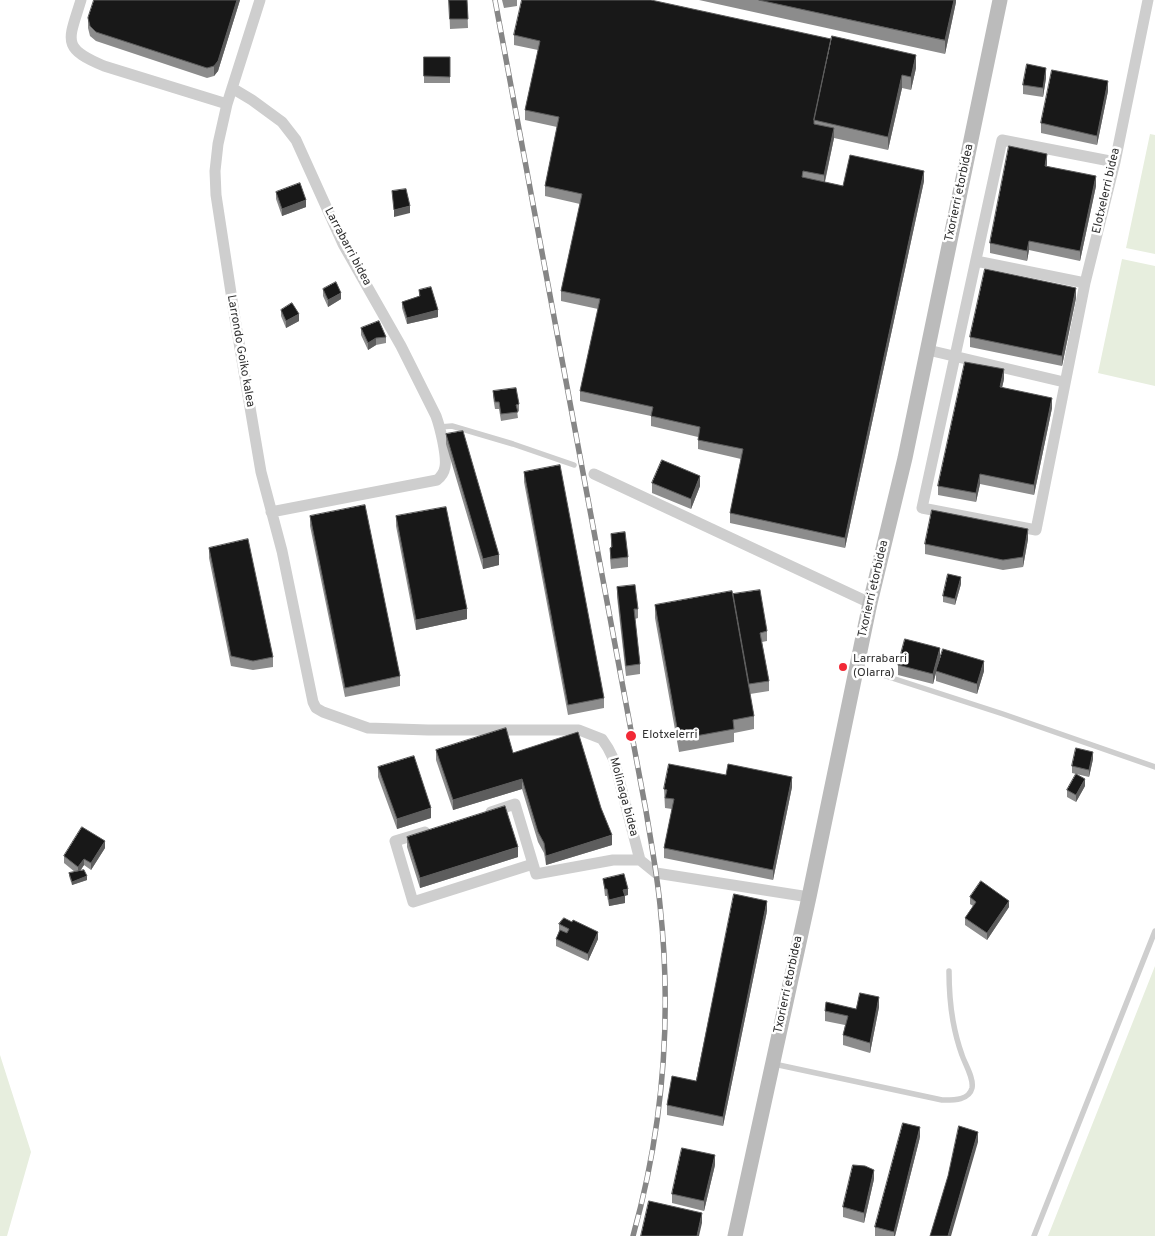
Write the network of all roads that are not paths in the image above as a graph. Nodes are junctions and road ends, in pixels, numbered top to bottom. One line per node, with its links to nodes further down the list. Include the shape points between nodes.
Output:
1 (81, 0): 6 (street, via 70,36 74,49 85,58)
2 (260, 0): 5 (street, Larrondo Goiko kalea)
3 (1000, 0): 10 (street, Txorierri etorbidea)
4 (1148, 0): 7 (street, Elotxelerri bidea)
5 (232, 88): 6 (street, Larrondo Goiko kalea); 13 (street, Larrabarri bidea, via 282,122 296,140 342,244 401,346)
6 (227, 104): 16 (street, Larrondo Goiko kalea, via 218,144 216,202)
7 (1115, 162): 8 (street, via 1002,140); 9 (street, Elotxelerri bidea)
8 (976, 261): 9 (street); 11 (street)
9 (1085, 283): 12 (street, Elotxelerri bidea)
10 (928, 350): 11 (street); 17 (street, Txorierri etorbidea)
11 (956, 356): 12 (street); 12 (street, Elotxelerri bidea, via 922,508 1036,530)
12 (1064, 382)
13 (440, 427): 14 (lane, via 452,426 514,444); 16 (street, Larrabarri bidea, via 446,466 443,476 437,480)
14 (574, 466)
15 (594, 474): 17 (street)
16 (271, 512): 19 (street, Larrondo Goiko kalea)
17 (870, 603): 18 (street, Txorierri etorbidea)
18 (856, 666): 20 (lane); 25 (street, Txorierri etorbidea)
19 (313, 702): 23 (street, Molinaga bidea, via 323,712 368,728 579,730 602,739 614,760)
20 (1155, 767)
21 (478, 816): 24 (street, via 514,804)
22 (432, 830): 24 (street, via 395,841 413,902)
23 (640, 860): 24 (street, via 613,860 536,874); 25 (street, via 656,873)
24 (533, 864)
25 (808, 897): 28 (street, Txorierri etorbidea)
26 (1155, 931): 30 (lane)
27 (949, 970): 28 (lane, via 953,1021 972,1088 968,1095 958,1100 942,1100)
28 (772, 1063): 29 (street, Txorierri etorbidea)
29 (735, 1236)
30 (1034, 1236)

